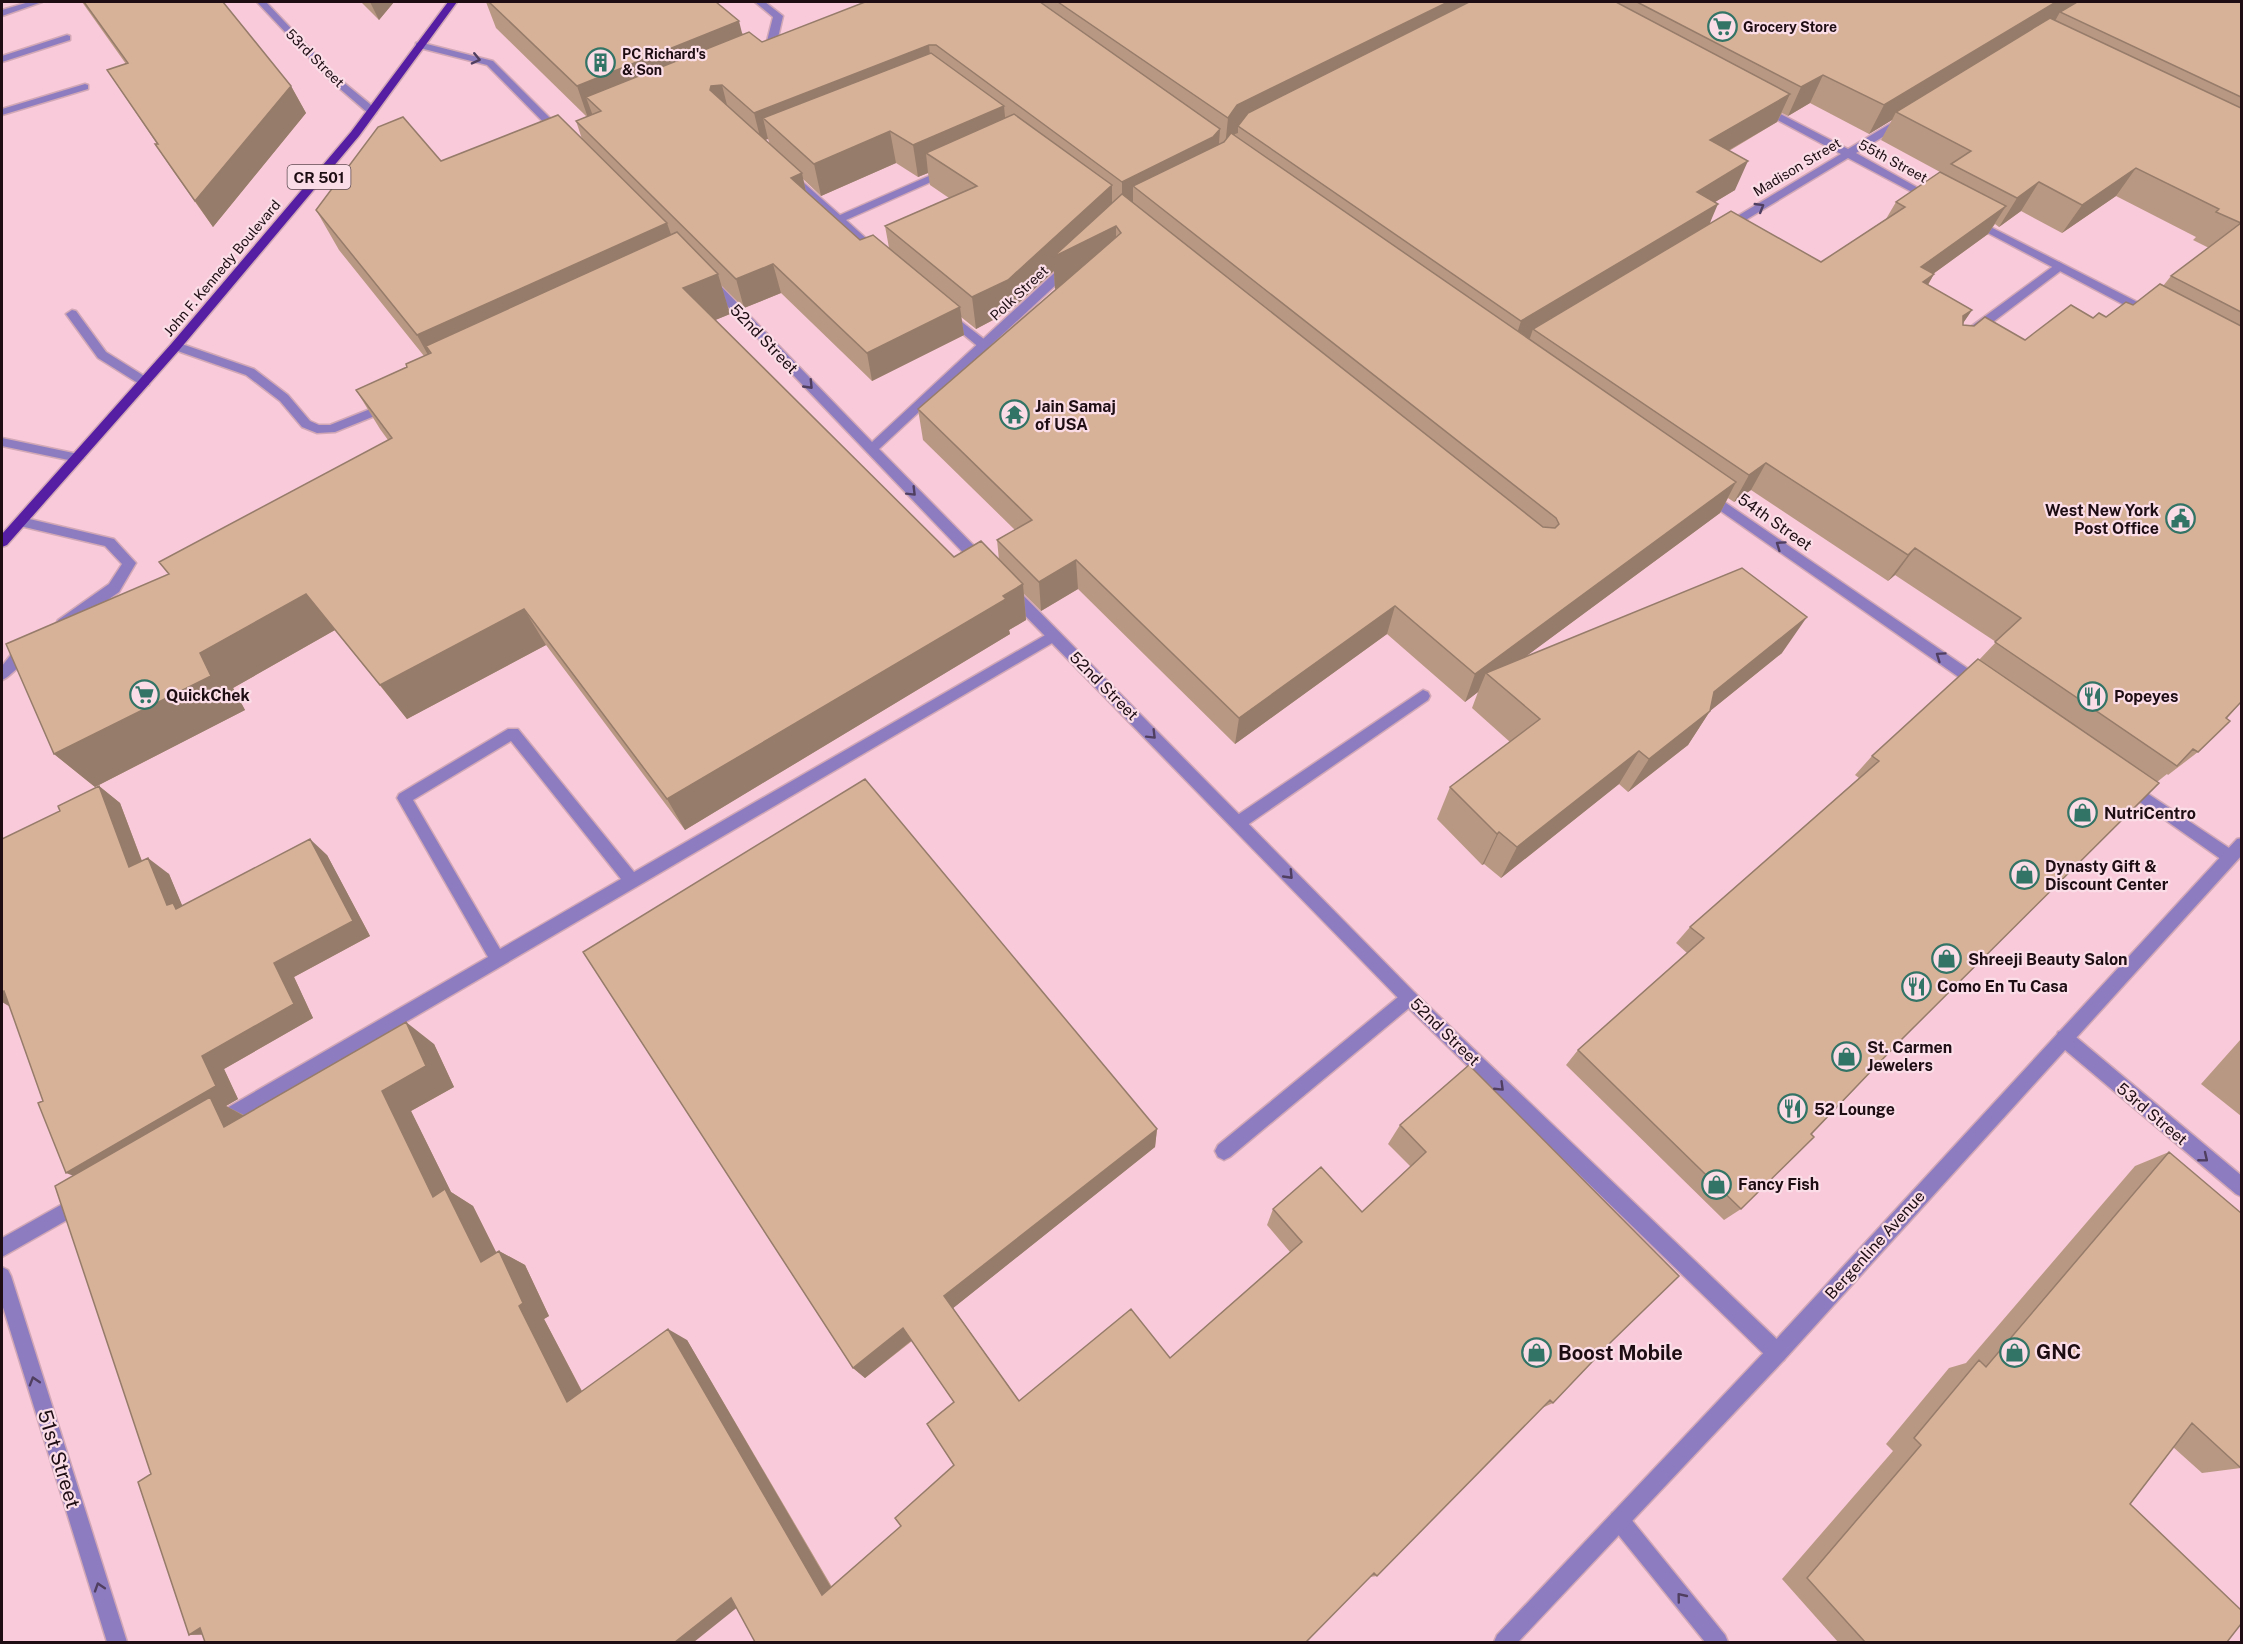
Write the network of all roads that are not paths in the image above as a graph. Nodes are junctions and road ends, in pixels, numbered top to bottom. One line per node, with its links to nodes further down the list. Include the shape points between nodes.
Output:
1 (37, 2): 5 (street)
2 (261, 2): 13 (street, 53rd Street, via 334,79)
3 (452, 2): 7 (main road, John F. Kennedy Boulevard / CR 501)
4 (760, 2): 8 (street, via 778,16 777,27 772,42)
5 (2, 13)
6 (67, 38): 9 (street)
7 (419, 45): 13 (main road, John F. Kennedy Boulevard / CR 501); 15 (street, one-way to 15, via 490,63)
8 (747, 58)
9 (2, 59)
10 (85, 87): 12 (street)
11 (1748, 100): 16 (street, 55th Street)
12 (2, 108)
13 (372, 111): 31 (main road, John F. Kennedy Boulevard / CR 501)
14 (1913, 115): 16 (street, Madison Street)
15 (566, 136)
16 (1848, 154): 19 (street, 55th Street); 22 (street, Madison Street, one-way to 16)
17 (961, 164): 21 (street)
18 (786, 172): 21 (street)
19 (1946, 206)
20 (1966, 217): 25 (street)
21 (837, 220): 23 (street)
22 (1718, 232)
23 (881, 258)
24 (1079, 258): 32 (street, Polk Street)
25 (2059, 266): 29 (street); 30 (street)
26 (700, 272): 36 (street, 52nd Street, one-way to 36)
27 (943, 310): 32 (street)
28 (72, 314): 33 (street, via 102,355)
29 (2160, 319)
30 (1960, 341)
31 (177, 346): 33 (main road, John F. Kennedy Boulevard / CR 501); 34 (street, via 250,372 284,398 306,424 317,429 331,429)
32 (985, 346): 36 (street, Polk Street)
33 (145, 382): 37 (main road, John F. Kennedy Boulevard / CR 501)
34 (401, 400)
35 (2, 442): 37 (street)
36 (871, 450): 42 (street, 52nd Street, one-way to 42)
37 (78, 458): 39 (main road, John F. Kennedy Boulevard / CR 501)
38 (1696, 488): 45 (street, 54th Street, one-way to 38)
39 (21, 522): 40 (main road, John F. Kennedy Boulevard / CR 501); 41 (street, via 110,542 129,563 114,588)
40 (2, 542)
41 (56, 629)
42 (1054, 635): 48 (street, 52nd Street, one-way to 48); 50 (street)
43 (37, 642): 44 (street)
44 (2, 675)
45 (1989, 690)
46 (1423, 696): 48 (street)
47 (2116, 778): 49 (street)
48 (1238, 823): 52 (street, 52nd Street, one-way to 52)
49 (2236, 850): 53 (street, Bergenline Avenue)
50 (632, 881): 51 (street); 51 (street, via 513,733 404,798)
51 (498, 960): 54 (street)
52 (1409, 998): 55 (street); 60 (street, 52nd Street, one-way to 60)
53 (2064, 1038): 56 (street, 53rd Street, one-way to 56); 60 (street, Bergenline Avenue)
54 (210, 1127)
55 (1224, 1151)
56 (2241, 1188)
57 (97, 1193): 58 (street)
58 (2, 1248)
59 (2, 1276): 62 (street, 51st Street, one-way to 59)
60 (1777, 1353): 61 (street, Bergenline Avenue)
61 (1619, 1520): 63 (street, Bergenline Avenue); 64 (street, one-way to 61)
62 (117, 1642)
63 (1504, 1642)
64 (1718, 1642)

